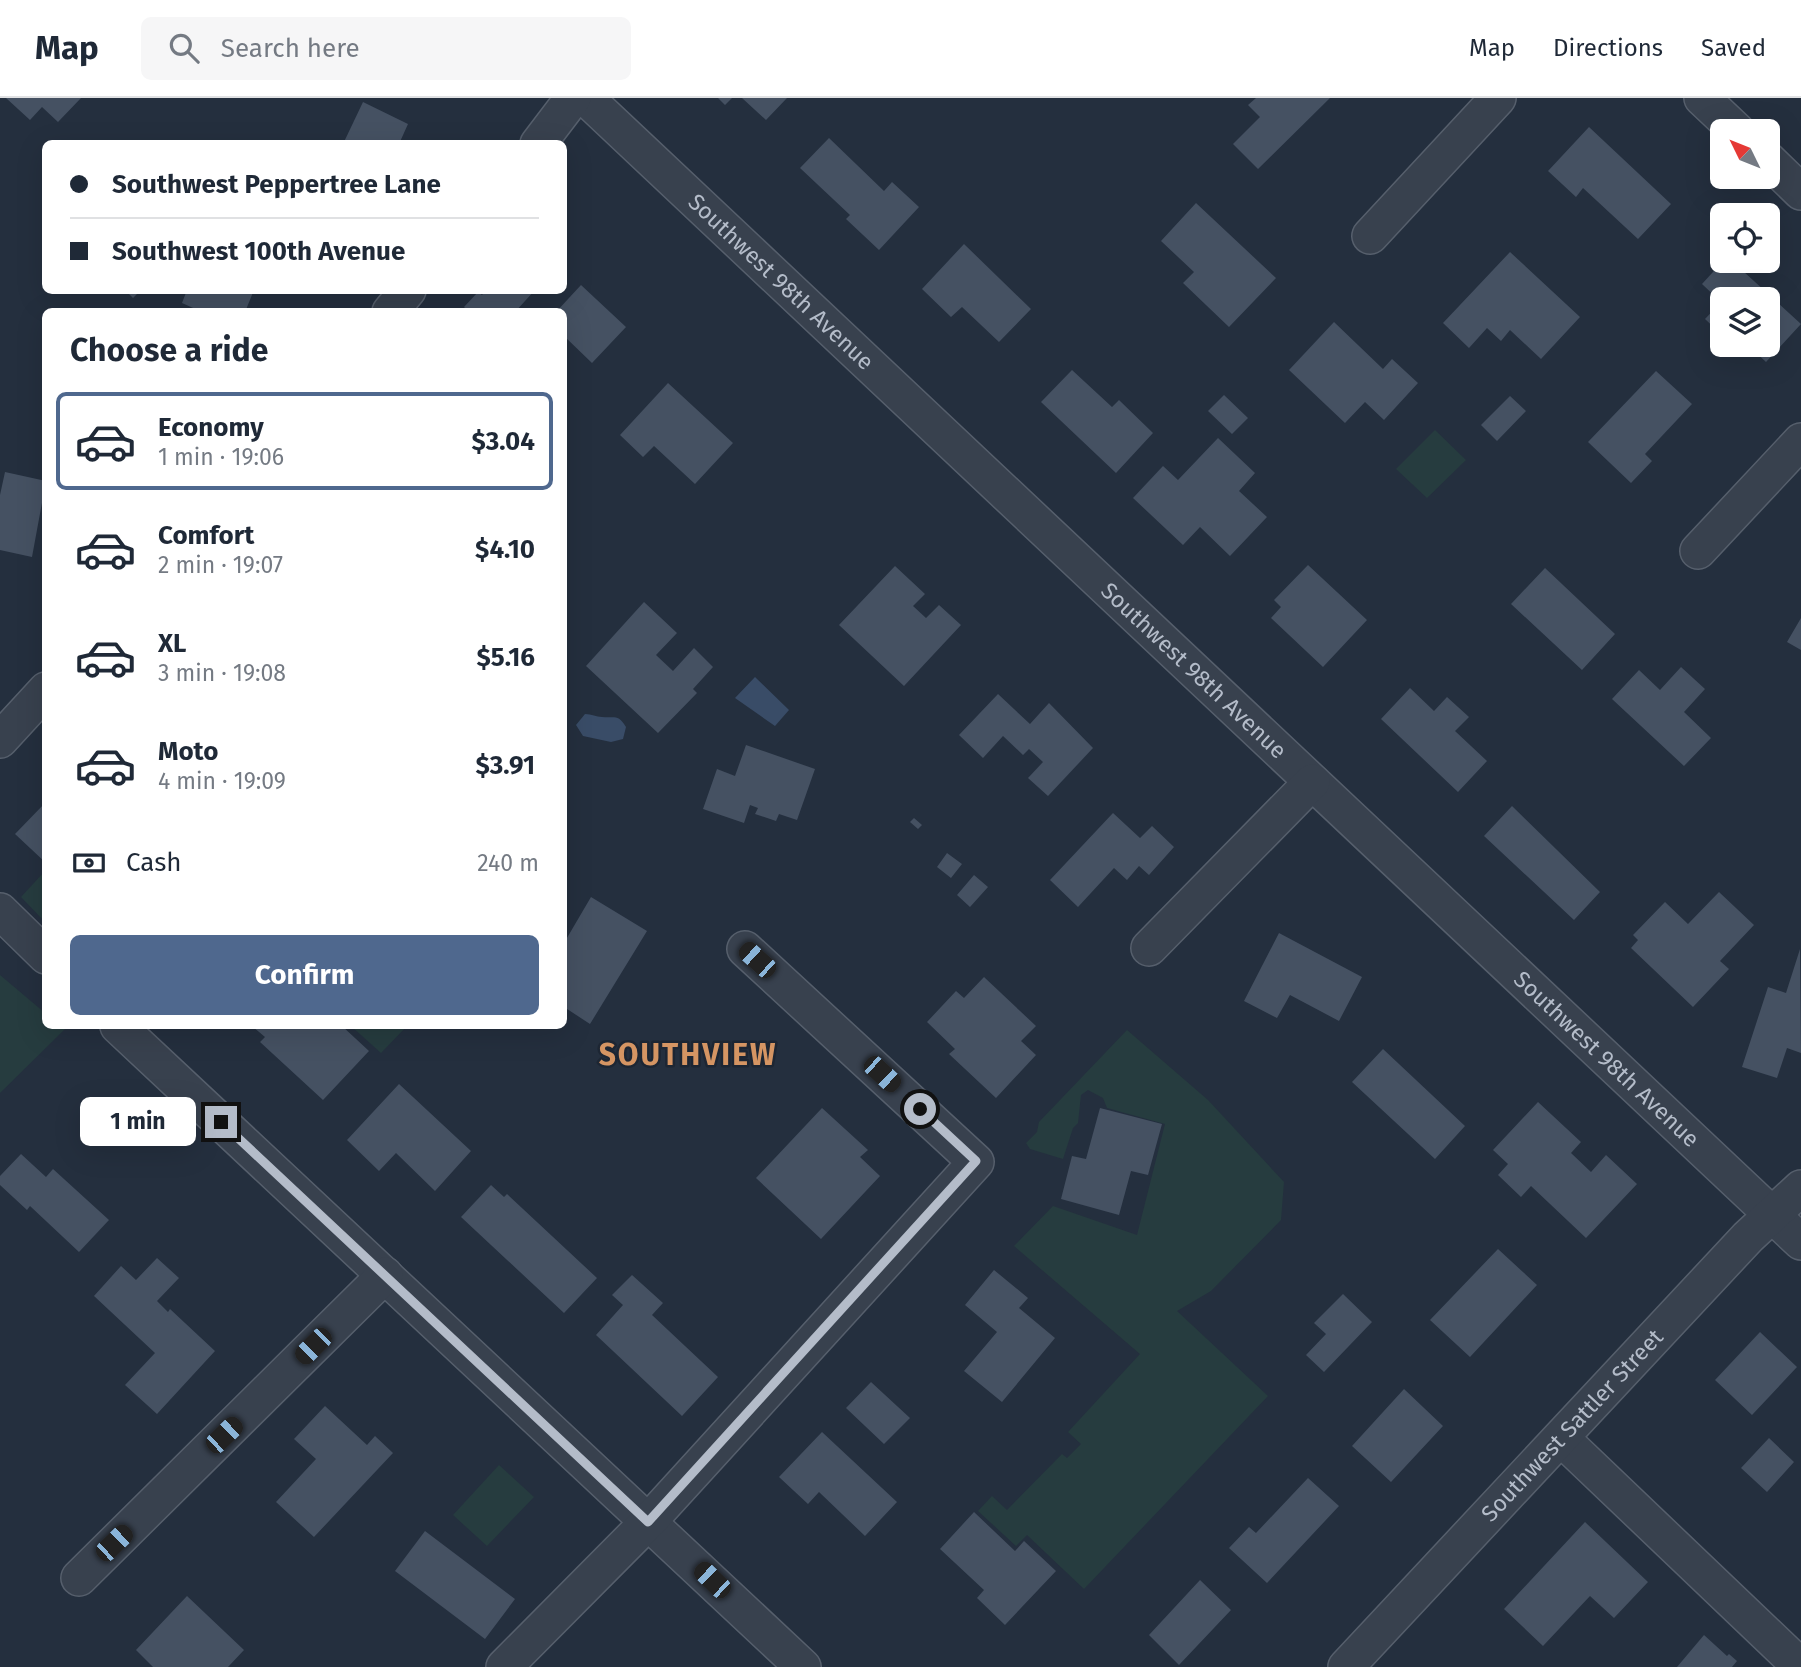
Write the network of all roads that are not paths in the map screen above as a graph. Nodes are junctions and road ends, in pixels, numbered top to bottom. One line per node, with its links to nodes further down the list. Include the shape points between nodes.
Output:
1 (573, 98): 6 (street)
2 (586, 98): 16 (street, Southwest 98th Avenue)
3 (1498, 98): 9 (street)
4 (1702, 98): 5 (street)
5 (1724, 119)
6 (541, 140)
7 (1780, 172): 8 (street)
8 (1801, 192)
9 (1370, 236)
10 (405, 294): 11 (street)
11 (393, 308)
12 (1801, 441): 13 (street)
13 (1698, 551)
14 (42, 694): 15 (street)
15 (0, 740)
16 (1312, 782): 18 (street); 23 (street, Southwest 98th Avenue)
17 (0, 911): 20 (street)
18 (1149, 947)
19 (745, 949): 27 (street, via 976,1161)
20 (42, 953)
21 (121, 1029): 25 (street)
22 (1801, 1188): 23 (street, Southwest Sattler Street)
23 (1773, 1215): 24 (street, Southwest 98th Avenue); 26 (street, Southwest Sattler Street)
24 (1801, 1242)
25 (385, 1275): 27 (street); 28 (street)
26 (1561, 1438): 31 (street, Southwest Sattler Street); 32 (street)
27 (648, 1522): 29 (street); 30 (street)
28 (79, 1578)
29 (504, 1667)
30 (803, 1667)
31 (1346, 1667)
32 (1801, 1667)

